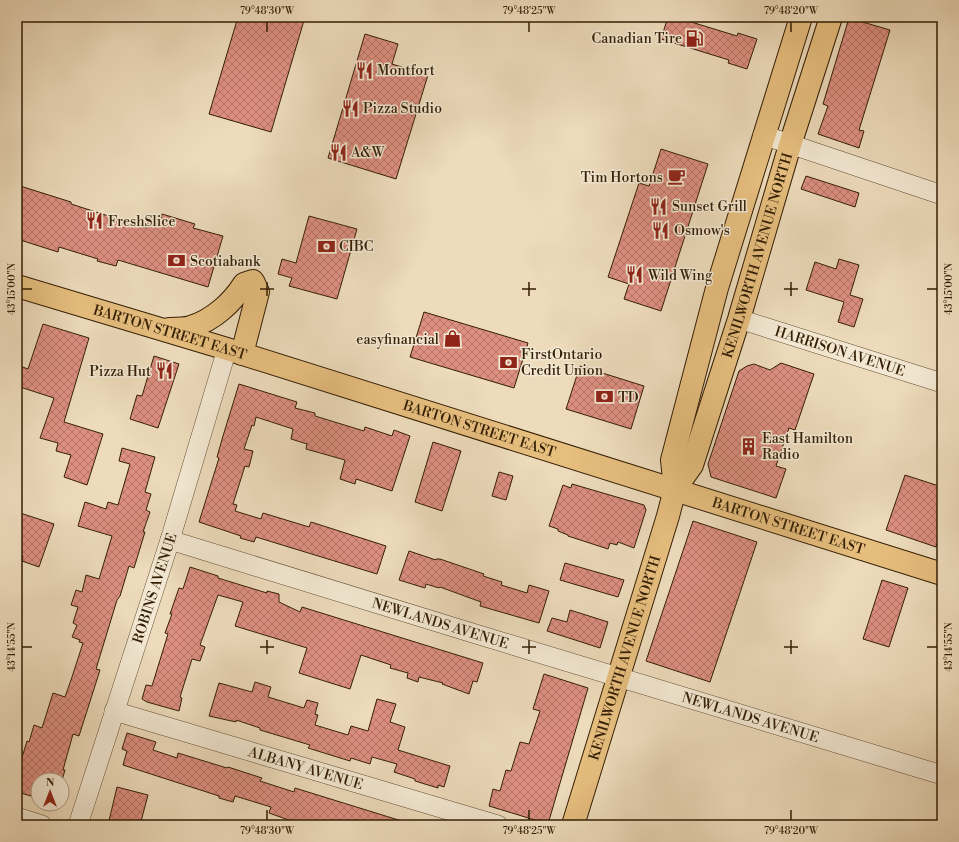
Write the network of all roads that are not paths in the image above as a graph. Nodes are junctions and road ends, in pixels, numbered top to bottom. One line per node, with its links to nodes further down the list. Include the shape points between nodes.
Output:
1 (801, 17): 3 (main road, KENILWORTH AVENUE NORTH)
2 (831, 17): 4 (main road, KENILWORTH AVENUE NORTH)
3 (763, 135): 4 (street); 11 (main road, KENILWORTH AVENUE NORTH, via 716,288 672,460)
4 (790, 145): 5 (street); 7 (main road, KENILWORTH AVENUE NORTH)
5 (942, 195)
6 (17, 286): 8 (main road, BARTON STREET EAST)
7 (739, 319): 10 (street, HARRISON AVENUE); 11 (main road, KENILWORTH AVENUE NORTH, via 692,465)
8 (162, 330): 9 (main road, BARTON STREET EAST); 9 (main road, via 190,328 210,320 237,295 244,284 252,281 258,292)
9 (234, 351): 11 (main road, BARTON STREET EAST); 12 (street, ROBINS AVENUE)
10 (942, 383)
11 (674, 490): 13 (main road, BARTON STREET EAST); 14 (main road, KENILWORTH AVENUE NORTH)
12 (170, 540): 14 (street, NEWLANDS AVENUE); 15 (street, ROBINS AVENUE)
13 (942, 574)
14 (618, 677): 16 (street, NEWLANDS AVENUE); 21 (main road, KENILWORTH AVENUE NORTH)
15 (114, 711): 19 (street, ROBINS AVENUE); 20 (street, ALBANY AVENUE)
16 (942, 775)
17 (17, 818): 18 (street)
18 (42, 825)
19 (78, 825)
20 (498, 825)
21 (573, 825)

